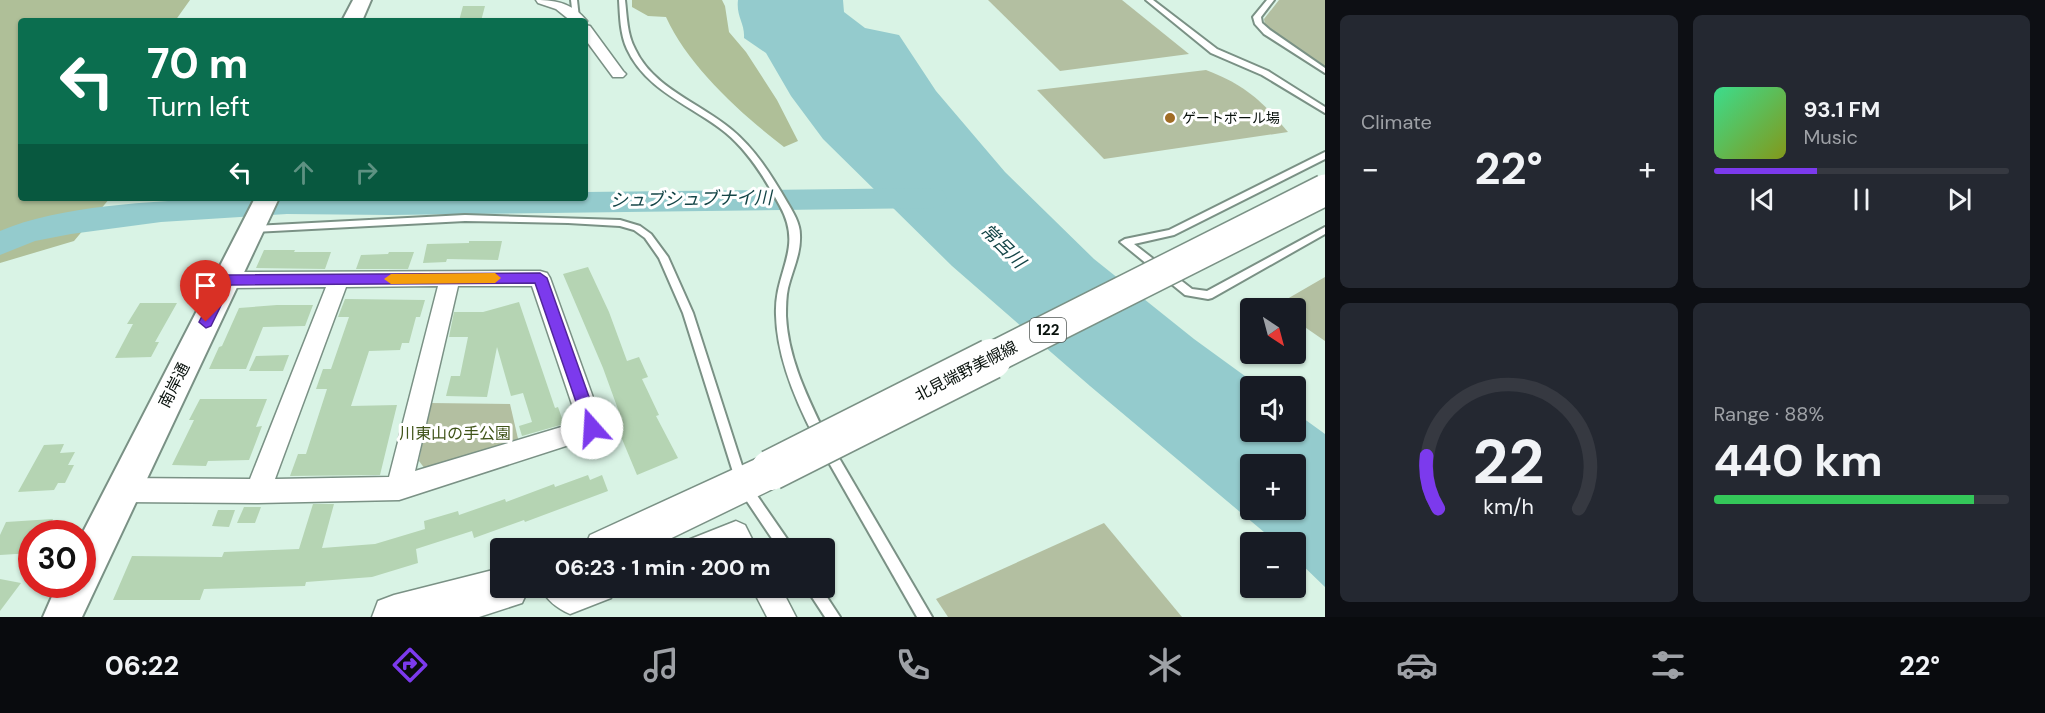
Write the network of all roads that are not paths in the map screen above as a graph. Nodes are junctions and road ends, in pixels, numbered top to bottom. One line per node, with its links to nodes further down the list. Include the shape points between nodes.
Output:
1 (362, 0): 7 (main road)
2 (543, 0): 8 (street, via 561,6)
3 (574, 0): 9 (lane)
4 (622, 0): 38 (lane, via 631,52 646,73 725,128 767,177 785,209 795,231 794,252 781,300 781,329 809,419)
5 (1149, 0): 13 (lane, via 1214,51 1265,74)
6 (1270, 0): 11 (lane, via 1257,17 1259,24)
7 (353, 18)
8 (575, 18)
9 (579, 18)
10 (588, 33): 12 (street)
11 (1325, 71)
12 (618, 74)
13 (1325, 111)
14 (1325, 155): 17 (lane, via 1171,232 1125,242 1189,292 1208,294)
15 (1325, 190): 21 (main road, 北見端野美幌線 / 122, bridge)
16 (259, 216): 20 (main road, 南岸通); 21 (lane, via 465,218 620,223 637,228 663,257)
17 (1325, 230)
18 (450, 278): 19 (street); 22 (street); 22 (street, via 540,278 592,428)
19 (339, 279): 20 (street); 24 (street)
20 (227, 280): 23 (main road, 南岸通)
21 (756, 477): 25 (main road, 北見端野美幌線 / 122); 28 (lane)
22 (399, 488): 24 (street)
23 (122, 490): 24 (street); 29 (main road, 南岸通)
24 (258, 491)
25 (628, 538)
26 (726, 538): 27 (street, via 736,534)
27 (738, 538)
28 (781, 538)
29 (96, 544)
30 (490, 592): 35 (main road)
31 (71, 598): 34 (main road)
32 (772, 598): 36 (street)
33 (820, 598): 37 (lane)
34 (62, 617)
35 (394, 617)
36 (782, 617)
37 (833, 617)
38 (925, 617)

